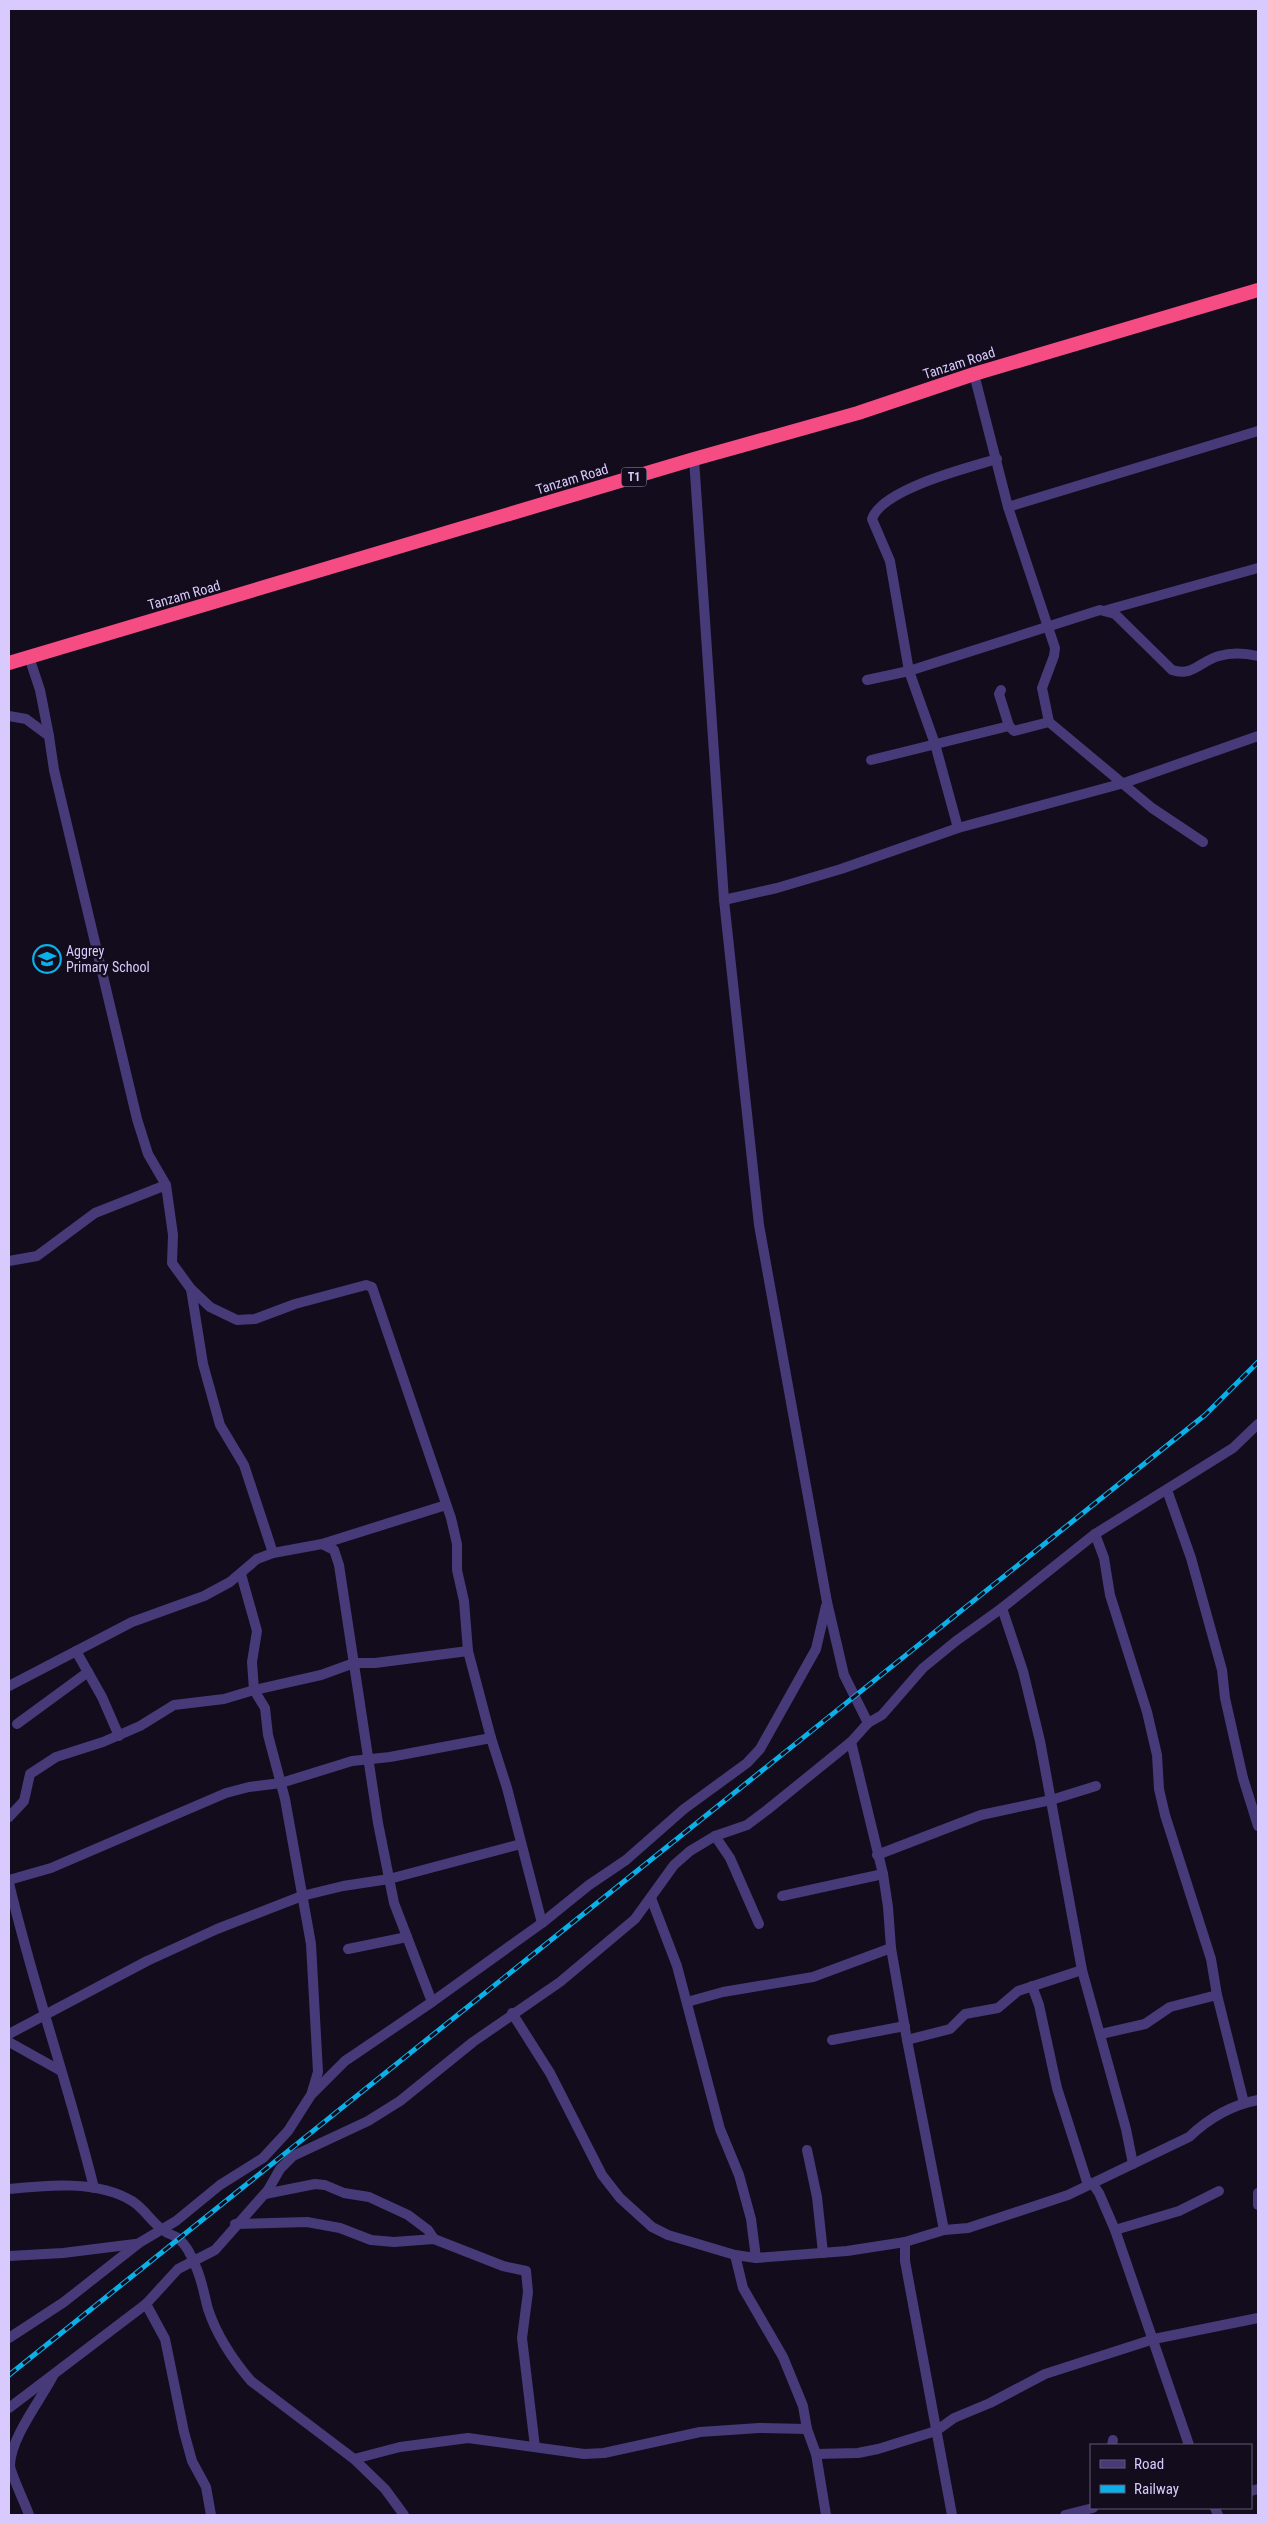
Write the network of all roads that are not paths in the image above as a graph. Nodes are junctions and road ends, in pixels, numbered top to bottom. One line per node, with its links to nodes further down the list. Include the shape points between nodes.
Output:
1 (1258, 290): 2 (highway, Tanzam Road / T1)
2 (974, 374): 4 (highway, Tanzam Road / T1, via 858,413); 5 (street)
3 (1258, 431): 6 (street)
4 (694, 459): 11 (highway, Tanzam Road / T1); 26 (street)
5 (997, 459): 6 (street); 13 (street, via 904,490 875,509 872,519 890,561)
6 (1008, 507): 9 (street)
7 (1258, 568): 8 (street)
8 (1107, 610): 9 (street); 10 (street, via 1172,670 1188,672 1220,655 1242,653)
9 (1046, 626): 13 (street); 17 (street, via 1055,652 1042,688)
10 (1258, 656)
11 (30, 657): 12 (highway, Tanzam Road / T1); 19 (street)
12 (9, 664)
13 (909, 671): 14 (street); 21 (street)
14 (867, 680)
15 (1001, 690): 18 (street, via 999,694)
16 (9, 716): 19 (street, via 26,719)
17 (1049, 722): 18 (street, via 1018,731); 23 (street)
18 (1009, 726): 21 (street)
19 (49, 736): 27 (street, via 54,770 126,1078 148,1154)
20 (1258, 736): 23 (street)
21 (934, 744): 22 (street); 24 (street)
22 (871, 760)
23 (1124, 783): 24 (street); 25 (street, via 1152,808)
24 (958, 828): 26 (street, via 777,888)
25 (1203, 842)
26 (724, 900): 37 (street, via 759,1225)
27 (166, 1185): 28 (street, via 95,1213 37,1256); 29 (street, via 173,1235 172,1263)
28 (9, 1261)
29 (191, 1289): 32 (street, via 210,1307 237,1320 255,1318 366,1285 372,1287); 35 (street, via 203,1364 220,1425 244,1465)
30 (1258, 1424): 31 (street, via 1233,1448)
31 (1167, 1490): 33 (street); 55 (street, via 1191,1558 1222,1670 1225,1698)
32 (446, 1504): 34 (street); 40 (street, via 457,1544 457,1570 464,1601)
33 (1095, 1534): 38 (street); 72 (street, via 1157,1755 1159,1789 1165,1815 1207,1946)
34 (322, 1544): 35 (street); 41 (street, via 334,1550 339,1565)
35 (272, 1553): 36 (street, via 257,1559)
36 (241, 1574): 39 (street, via 204,1596 132,1622); 44 (street, via 257,1631 252,1662)
37 (827, 1602): 46 (street, via 844,1675); 65 (street, via 816,1649 760,1749 747,1763 684,1808 626,1860)
38 (1002, 1608): 46 (street, via 923,1668 897,1700); 53 (street, via 1023,1671)
39 (76, 1651): 42 (street); 43 (street)
40 (468, 1651): 41 (street); 48 (street)
41 (354, 1664): 44 (street, via 321,1676); 50 (street)
42 (88, 1672): 45 (street); 47 (street)
43 (9, 1686)
44 (254, 1690): 47 (street, via 224,1699 174,1705); 51 (street, via 265,1708 268,1735)
45 (17, 1724)
46 (868, 1724): 49 (street)
47 (118, 1736): 54 (street, via 56,1758 30,1774 24,1801)
48 (491, 1738): 50 (street); 57 (street)
49 (851, 1742): 56 (street, via 747,1824); 58 (street)
50 (368, 1760): 51 (street, via 328,1767); 60 (street)
51 (281, 1783): 61 (street, via 226,1793 51,1868); 62 (street)
52 (1096, 1786): 53 (street)
53 (1051, 1800): 58 (street, via 981,1815); 70 (street)
54 (9, 1818)
55 (1258, 1826)
56 (715, 1836): 64 (street, via 674,1865); 66 (street, via 730,1858)
57 (521, 1844): 60 (street); 65 (street)
58 (876, 1855): 59 (street)
59 (883, 1874): 63 (street); 68 (street)
60 (389, 1879): 62 (street); 67 (street)
61 (9, 1882): 76 (street)
62 (302, 1896): 76 (street, via 161,1954); 84 (street, via 311,1944 318,2072)
63 (782, 1896)
64 (651, 1898): 74 (street, via 665,1930); 75 (street, via 635,1919 560,1982)
65 (542, 1923): 73 (street)
66 (759, 1924)
67 (407, 1937): 69 (street); 73 (street)
68 (891, 1948): 74 (street, via 813,1978 723,1992); 77 (street)
69 (348, 1949)
70 (1082, 1970): 71 (street); 79 (street)
71 (1032, 1986): 81 (street, via 1018,1991 998,2008 965,2014 950,2029); 89 (street, via 1057,2088)
72 (1217, 1995): 79 (street, via 1170,2008 1145,2024); 86 (street)
73 (432, 2002): 84 (street, via 344,2061)
74 (686, 2002): 106 (street, via 720,2129 739,2175 751,2219)
75 (512, 2013): 94 (street, via 400,2101 368,2121 293,2156 280,2169); 104 (street, via 550,2073 602,2175 620,2198 652,2227 668,2235)
76 (46, 2017): 78 (street); 83 (street)
77 (905, 2026): 80 (street); 81 (street)
78 (9, 2034)
79 (1100, 2034): 88 (street)
80 (832, 2040)
81 (907, 2040): 98 (street)
82 (9, 2042): 83 (street)
83 (61, 2071): 90 (street)
84 (311, 2096): 97 (street, via 288,2131 263,2158 220,2185)
85 (1258, 2100): 86 (street)
86 (1244, 2103): 88 (street, via 1228,2109 1189,2138)
87 (807, 2150): 103 (street, via 817,2197)
88 (1133, 2164): 89 (street)
89 (1090, 2184): 98 (street, via 1006,2217 968,2228); 99 (street, via 1099,2193)
90 (94, 2188): 91 (street, via 38,2186); 97 (street, via 116,2193 133,2202)
91 (9, 2189)
92 (1219, 2191): 99 (street, via 1179,2212)
93 (1258, 2192): 95 (street)
94 (265, 2194): 96 (street); 100 (street, via 325,2185 344,2193 369,2197 408,2215 428,2230)
95 (1258, 2205)
96 (235, 2224): 100 (street, via 307,2222 340,2228 371,2240); 107 (street, via 215,2250)
97 (163, 2230): 102 (street); 107 (street, via 179,2239)
98 (944, 2230): 101 (street)
99 (1115, 2230): 111 (street)
100 (434, 2239): 117 (street, via 504,2266 526,2271 528,2292 522,2338)
101 (905, 2242): 103 (street); 115 (street)
102 (139, 2243): 105 (street); 110 (street, via 64,2302)
103 (823, 2254): 106 (street)
104 (735, 2255): 106 (street); 114 (street, via 743,2288 783,2357 794,2383)
105 (9, 2256)
106 (756, 2258)
107 (194, 2262): 108 (street, via 178,2270); 119 (street, via 212,2318 239,2367 251,2381)
108 (146, 2304): 112 (street); 122 (street, via 165,2339 184,2432 192,2461 206,2487)
109 (1258, 2318): 111 (street)
110 (9, 2338)
111 (1154, 2339): 115 (street, via 1045,2374 954,2418); 116 (street)
112 (55, 2372): 113 (street); 121 (street, via 26,2421 10,2467)
113 (9, 2408)
114 (807, 2429): 117 (street, via 700,2432 604,2453 584,2454); 118 (street)
115 (936, 2431): 118 (street, via 858,2453); 125 (street)
116 (1189, 2444)
117 (534, 2447): 119 (street, via 468,2438 407,2445)
118 (816, 2454): 124 (street)
119 (354, 2459): 123 (street, via 385,2489)
120 (1090, 2509): 126 (street)
121 (29, 2515)
122 (211, 2515)
123 (404, 2515)
124 (826, 2515)
125 (952, 2515)
126 (1065, 2515)

